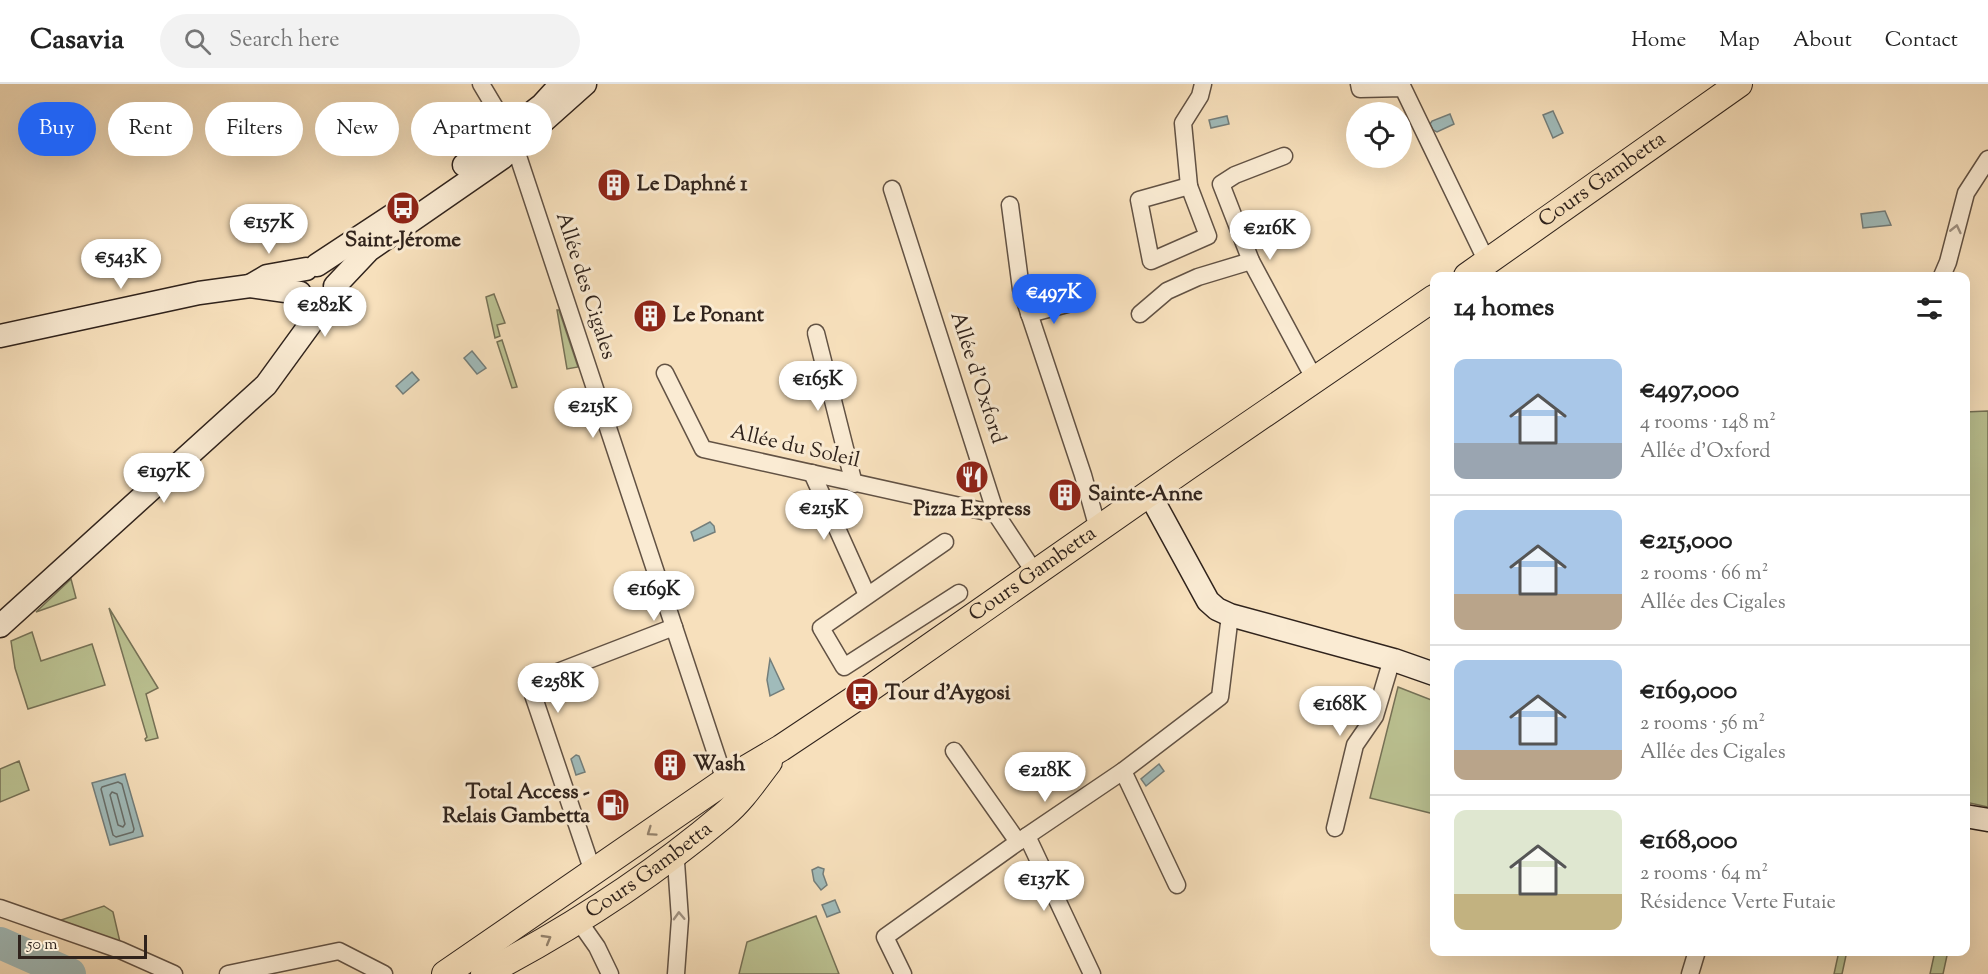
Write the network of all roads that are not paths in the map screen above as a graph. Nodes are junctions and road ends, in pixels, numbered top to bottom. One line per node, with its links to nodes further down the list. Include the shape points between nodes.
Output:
1 (481, 84): 7 (street, Allée des Cigales)
2 (561, 84): 8 (street)
3 (585, 84): 9 (street)
4 (1203, 84): 15 (street, via 1183,123)
5 (1359, 84): 20 (street, via 1360,89 1403,88)
6 (1738, 84): 20 (main road, Cours Gambetta)
7 (491, 102)
8 (545, 102)
9 (552, 109)
10 (485, 156): 19 (street)
11 (490, 156): 23 (street)
12 (518, 156): 43 (street, Allée des Cigales)
13 (1284, 156): 18 (street, via 1221,184)
14 (1988, 159): 21 (street, one-way to 14, via 1966,193)
15 (1190, 186): 15 (street, via 1139,200 1150,261 1208,236)
16 (892, 189): 35 (street, Allée d'Oxford)
17 (1010, 205): 26 (street, via 1021,289)
18 (1251, 261): 27 (street, via 1167,291); 31 (street)
19 (311, 267): 22 (street, via 267,276); 23 (street, via 297,283); 23 (street, via 323,266 332,274)
20 (1477, 269)
21 (1944, 272)
22 (250, 286): 23 (street); 29 (street, via 199,293)
23 (316, 295): 42 (street, via 300,321 290,350 266,385)
24 (1430, 301): 31 (main road, Cours Gambetta)
25 (1071, 303): 26 (street)
26 (1029, 314): 36 (street)
27 (1140, 314)
28 (816, 333): 33 (street)
29 (0, 336)
30 (665, 373): 32 (street, Allée du Soleil, via 703,449)
31 (1315, 381): 34 (main road, Cours Gambetta)
32 (812, 473): 33 (street, Allée du Soleil); 40 (street)
33 (854, 484): 35 (street, Allée du Soleil)
34 (1149, 493): 36 (main road, Cours Gambetta); 41 (street, via 1208,601)
35 (996, 514): 38 (street, Allée d'Oxford)
36 (1098, 529): 38 (main road, Cours Gambetta)
37 (945, 542): 40 (street)
38 (1035, 573): 48 (main road, Cours Gambetta, via 781,748)
39 (959, 593): 40 (street, via 844,667 821,628)
40 (867, 595)
41 (1230, 615): 44 (street); 47 (street, via 1220,697)
42 (0, 626)
43 (675, 627): 48 (street, Allée des Cigales); 54 (street, via 529,683)
44 (1392, 659): 45 (street); 51 (street, via 1376,716 1355,745)
45 (1430, 673)
46 (954, 751): 52 (street)
47 (1123, 771): 52 (street); 55 (street)
48 (731, 792): 53 (main road, Cours Gambetta); 54 (main road, Cours Gambetta, one-way to 54)
49 (1970, 817): 50 (street)
50 (1988, 820)
51 (1335, 828)
52 (1022, 839): 67 (street, via 885,938); 68 (street)
53 (684, 847): 57 (main road, Cours Gambetta); 66 (street, one-way to 53, via 680,919 676,862)
54 (593, 872): 58 (main road, Cours Gambetta)
55 (1178, 885)
56 (0, 908): 61 (street, via 120,950)
57 (578, 920): 60 (main road, Cours Gambetta, one-way to 57); 65 (street)
58 (489, 943): 60 (main road, Cours Gambetta, via 483,958); 64 (main road, Cours Gambetta)
59 (1695, 956): 69 (street)
60 (490, 971)
61 (174, 974)
62 (228, 974): 63 (street, via 339,951)
63 (384, 974)
64 (445, 974)
65 (610, 974)
66 (676, 974)
67 (903, 974)
68 (1092, 974)
69 (1690, 974)

